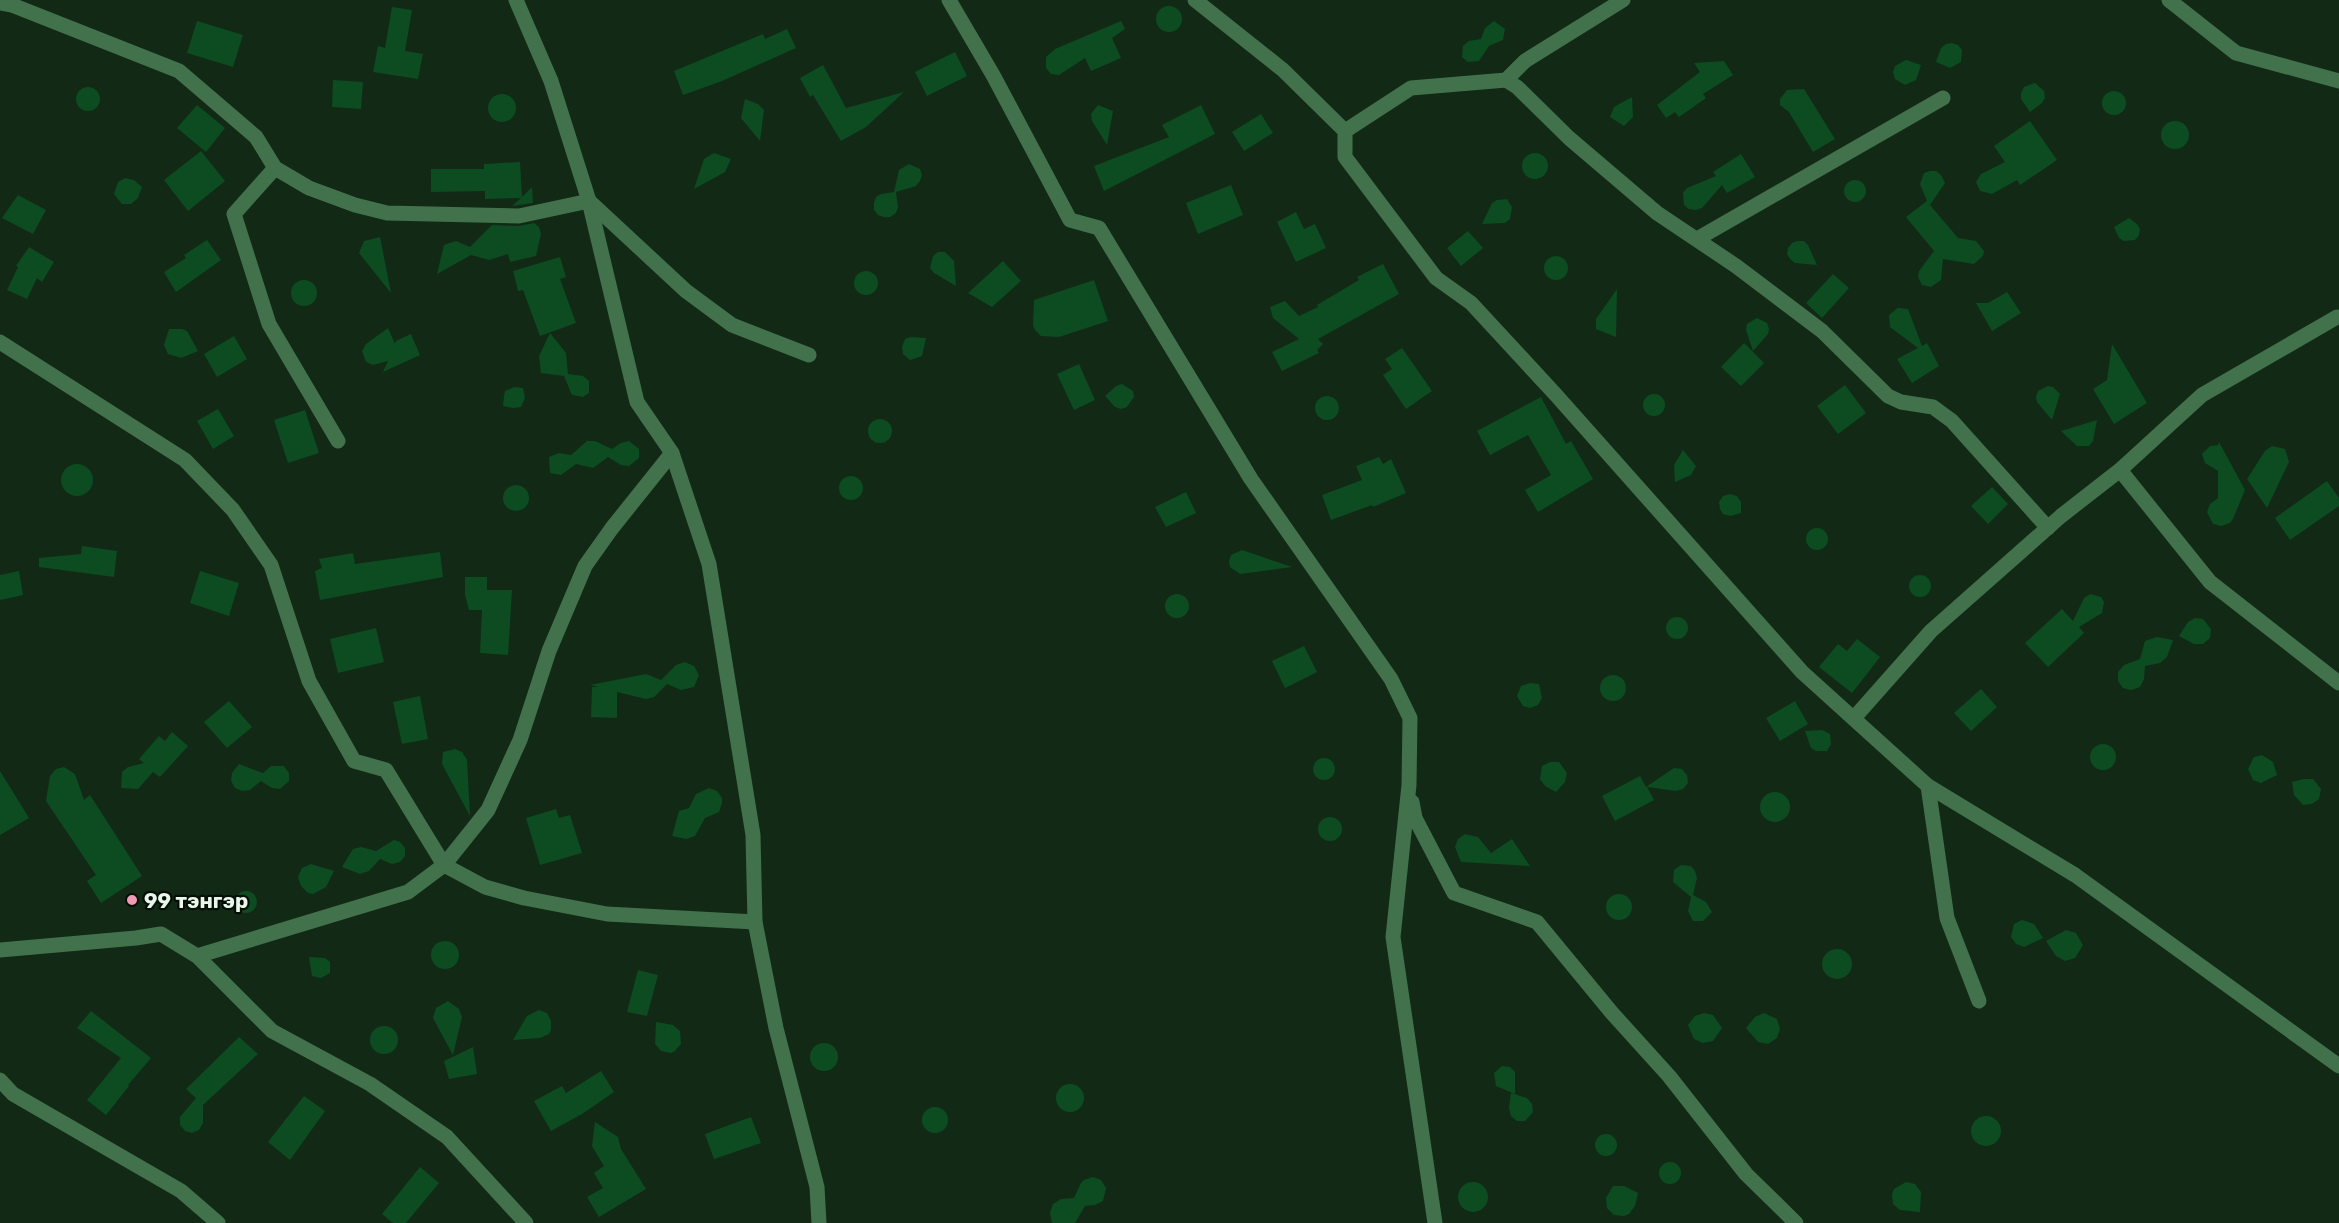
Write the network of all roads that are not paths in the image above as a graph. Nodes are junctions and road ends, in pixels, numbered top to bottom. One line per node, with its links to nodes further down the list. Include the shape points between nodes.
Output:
1 (516, 0): 12 (street, via 551,81)
2 (949, 0): 23 (street, via 1070,220 1099,228 1251,479 1391,679 1410,718)
3 (1195, 0): 10 (street, via 1283,70)
4 (1623, 0): 7 (street, via 1525,62)
5 (2169, 0): 8 (street, via 2236,53)
6 (0, 3): 11 (street, via 179,71 256,137)
7 (1506, 80): 10 (street, via 1411,88); 13 (street, via 1648,206)
8 (2339, 81)
9 (1943, 98): 13 (street)
10 (1345, 131): 22 (street, via 1345,158 1436,278 1471,303 1802,672)
11 (275, 168): 12 (street, via 309,189 387,213 519,216); 17 (street, via 234,214 268,324)
12 (589, 201): 16 (street, via 686,291 732,325); 18 (street, via 637,402)
13 (1697, 239): 20 (street, via 1822,331 1888,396 1933,407 1952,421)
14 (2337, 317): 19 (street, via 2202,395)
15 (0, 342): 25 (street, via 185,460 233,510 271,565 309,681 354,761 386,770)
16 (808, 355)
17 (338, 441)
18 (672, 453): 25 (street, via 585,566 549,651 520,740 488,810); 26 (street, via 709,564 753,835)
19 (2120, 470): 20 (street); 21 (street, via 2210,582)
20 (2048, 528): 22 (street, via 1931,631)
21 (2339, 683)
22 (1854, 718): 24 (street)
23 (1408, 784): 32 (street, via 1415,818 1454,893 1537,921 1669,1076 1746,1174); 36 (street, via 1393,938)
24 (1928, 786): 29 (street, via 1947,918); 30 (street, via 2075,876)
25 (444, 865): 26 (street, via 485,887 606,914); 28 (street, via 408,892)
26 (755, 922): 35 (street, via 776,1028 817,1187)
27 (0, 950): 28 (street, via 161,934)
28 (197, 956): 34 (street, via 272,1031 370,1084 447,1137)
29 (1979, 1001)
30 (2339, 1066)
31 (0, 1080): 33 (street, via 13,1094 181,1191)
32 (1796, 1222)
33 (219, 1223)
34 (526, 1223)
35 (819, 1223)
36 (1436, 1223)

